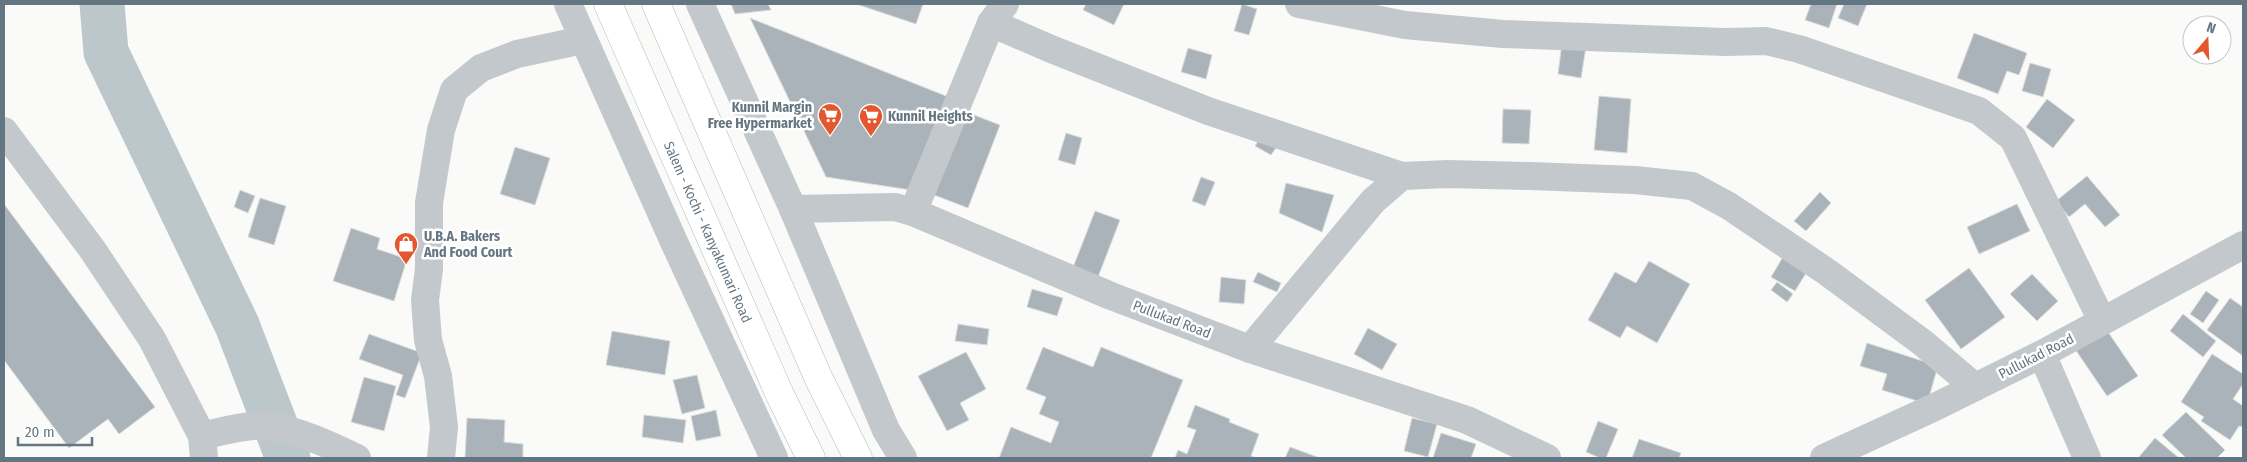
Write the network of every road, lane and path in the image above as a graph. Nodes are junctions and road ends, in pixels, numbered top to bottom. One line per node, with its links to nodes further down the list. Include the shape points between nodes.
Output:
1 (568, 4): 7 (street)
2 (608, 4): 21 (highway, Salem - Kochi - Kanyakumari Road, via 780,395)
3 (656, 4): 22 (highway, via 818,377)
4 (700, 4): 10 (street)
5 (1299, 4): 13 (street, via 1406,25 1503,34 1766,41 1799,49 1979,112 2013,138)
6 (998, 13): 9 (street, via 1051,49 1208,111); 11 (street)
7 (583, 40): 19 (street, via 508,57 481,68 454,90 434,166 425,300 428,340 438,376 444,427); 20 (street)
8 (4, 131): 17 (street, via 92,249 152,339)
9 (1402, 176): 14 (street, via 1373,201); 16 (street, via 1448,174 1635,180 1692,186 1729,206 1827,272)
10 (793, 209): 11 (street, Pullukad Road, via 895,207); 23 (street, via 886,430)
11 (913, 212): 14 (street, Pullukad Road, via 1111,296)
12 (2243, 245): 13 (street, Pullukad Road)
13 (2102, 321): 15 (street, Pullukad Road)
14 (1250, 348): 24 (street, Pullukad Road, via 1467,420)
15 (2042, 354): 16 (street, Pullukad Road); 26 (street)
16 (1976, 387): 25 (street, Pullukad Road)
17 (203, 447): 18 (street, via 234,429 269,425 306,436)
18 (357, 458)
19 (441, 458)
20 (774, 458)
21 (811, 458)
22 (858, 458)
23 (903, 458)
24 (1547, 458)
25 (1824, 458)
26 (2087, 458)

